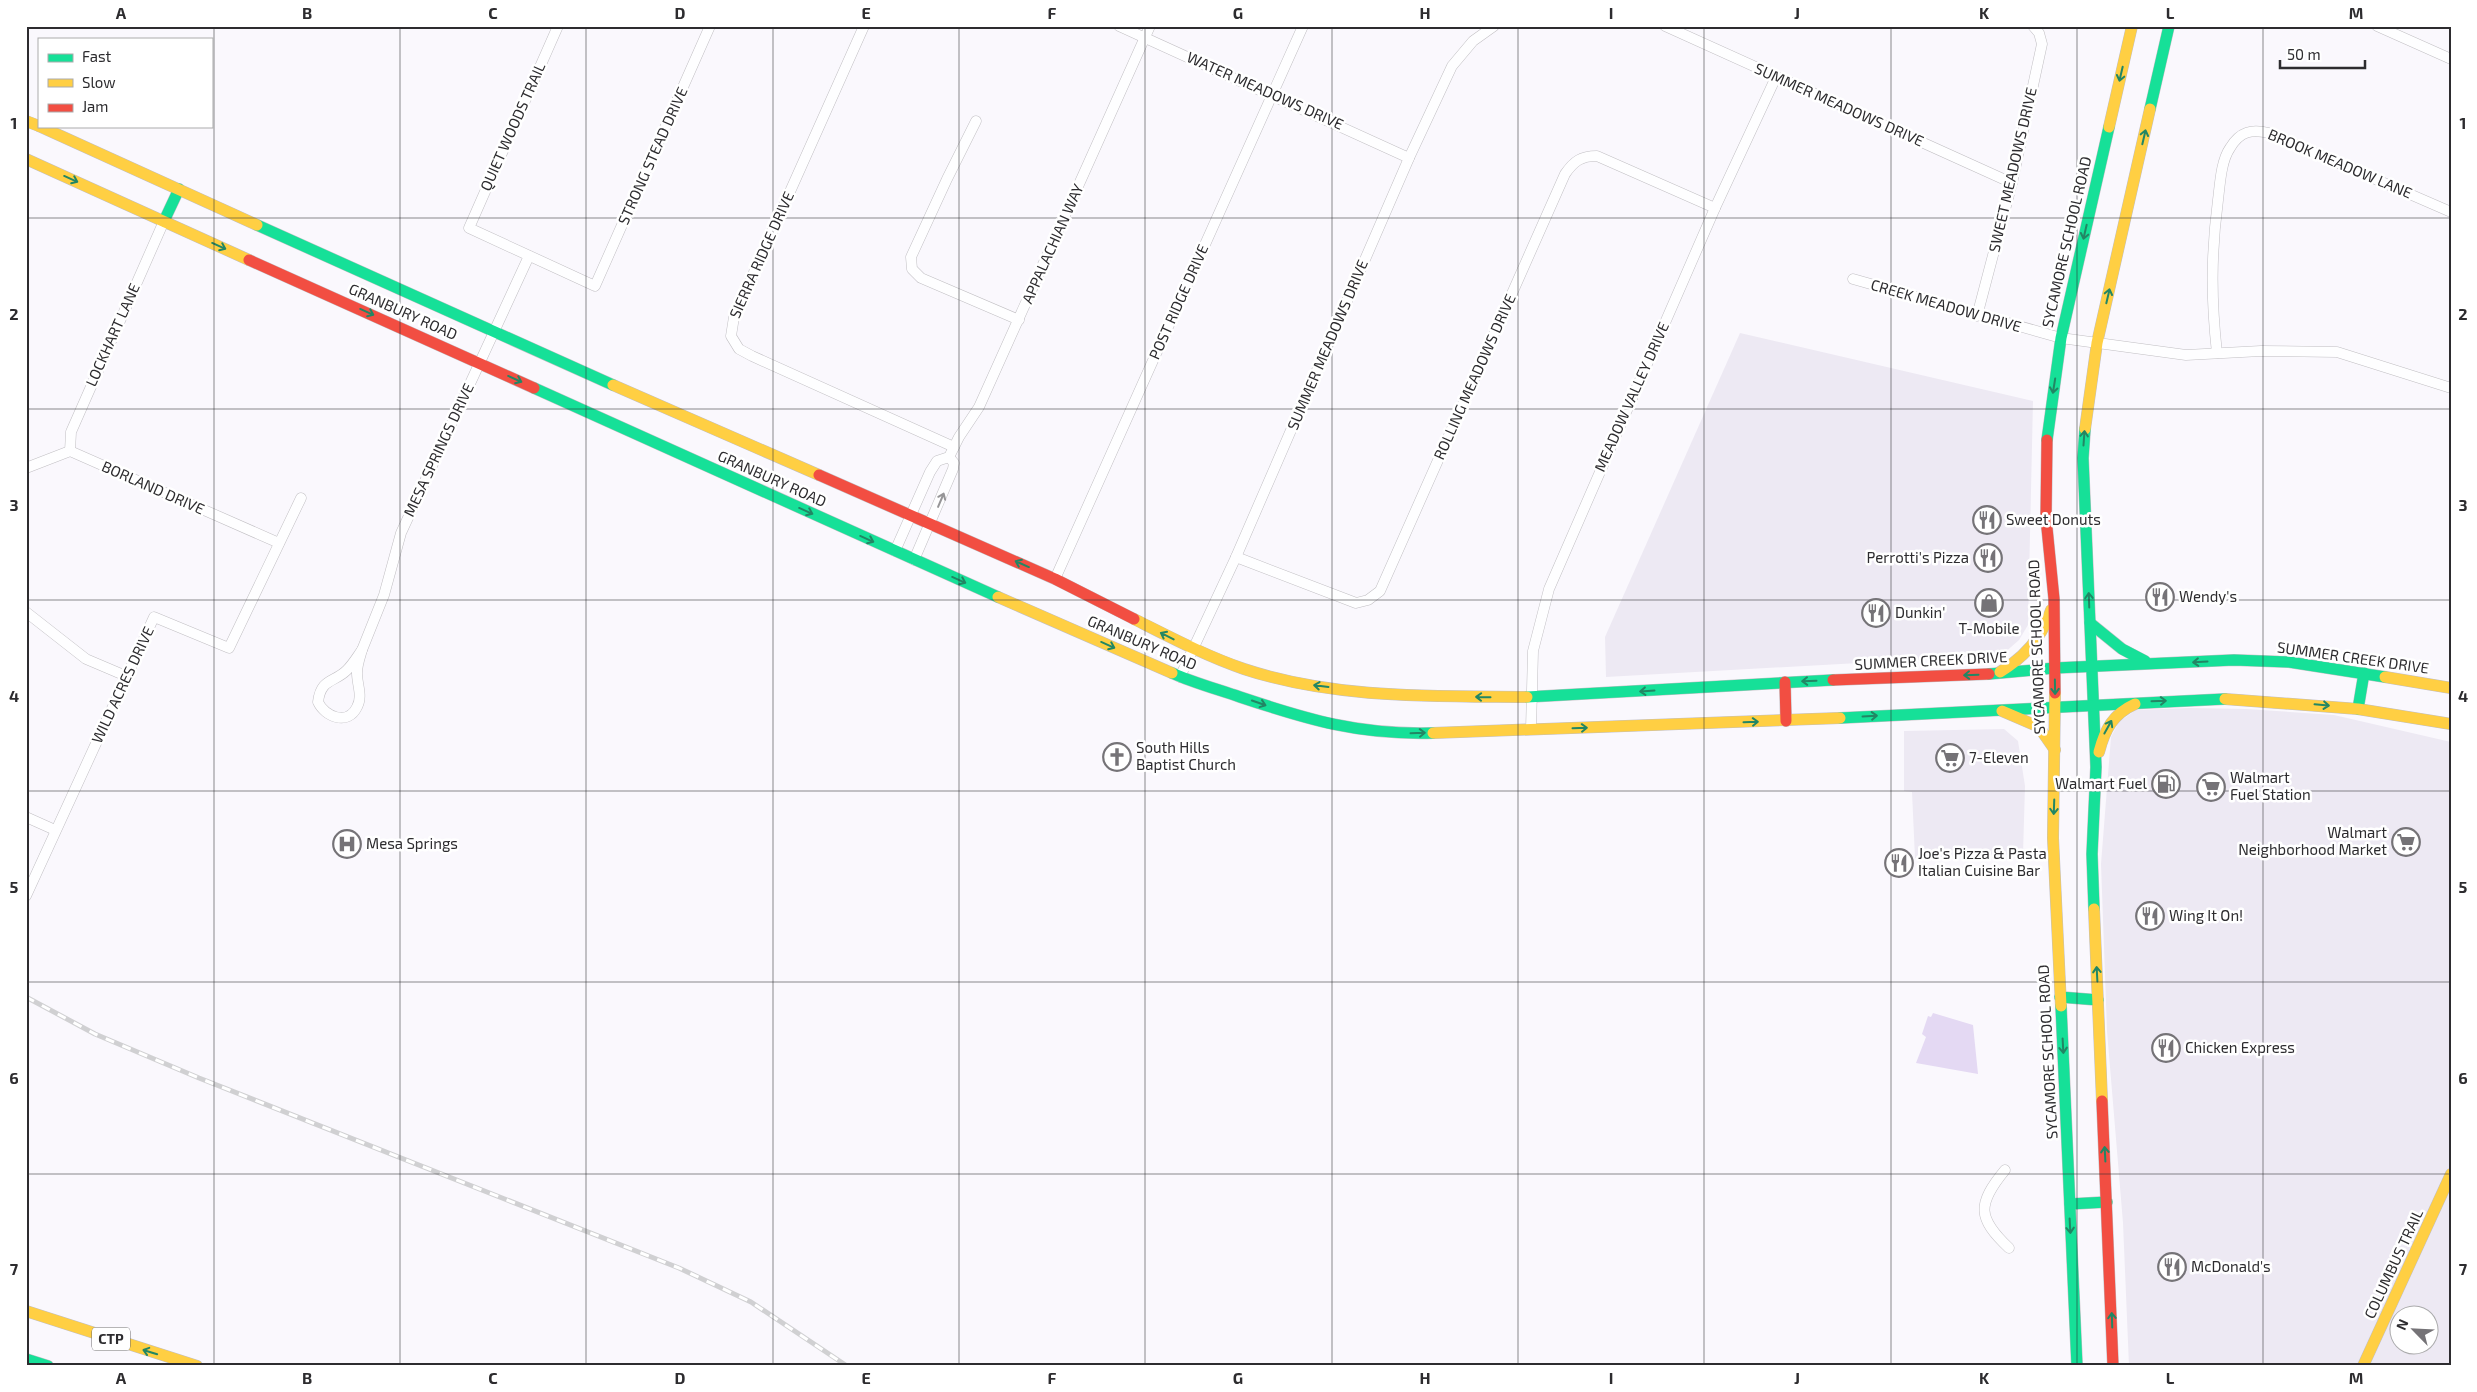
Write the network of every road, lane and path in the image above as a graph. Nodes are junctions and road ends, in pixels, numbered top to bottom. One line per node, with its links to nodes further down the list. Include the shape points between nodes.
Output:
1 (558, 26): 28 (street, QUIET WOODS TRAIL, via 469,228)
2 (710, 26): 28 (street, STRONG STEAD DRIVE, via 595,286)
3 (864, 26): 38 (street, SIERRA RIDGE DRIVE, via 734,317 731,336 739,349 752,356)
4 (1119, 26): 13 (street, WATER MEADOWS DRIVE)
5 (1150, 26): 13 (street, APPALACHIAN WAY)
6 (1303, 26): 16 (street, POST RIDGE DRIVE)
7 (1494, 26): 21 (street, SUMMER MEADOWS DRIVE, via 1473,40 1452,66)
8 (1665, 26): 15 (street, SUMMER MEADOWS DRIVE)
9 (2034, 26): 23 (street, SWEET MEADOWS DRIVE, via 2042,44)
10 (2132, 26): 33 (main road, SYCAMORE SCHOOL ROAD, one-way to 33)
11 (2169, 26): 34 (main road, one-way to 11)
12 (2377, 26): 14 (street)
13 (1145, 38): 16 (street, WATER MEADOWS DRIVE); 31 (street, APPALACHIAN WAY)
14 (2451, 59)
15 (1776, 76): 23 (street, SUMMER MEADOWS DRIVE); 25 (street, MEADOW VALLEY DRIVE)
16 (1272, 95): 21 (street, WATER MEADOWS DRIVE); 49 (street, POST RIDGE DRIVE)
17 (26, 121): 19 (main road, GRANBURY ROAD)
18 (976, 122): 31 (street, via 911,257 912,269 921,278)
19 (38, 126)
20 (43, 128): 24 (main road, GRANBURY ROAD)
21 (1409, 158): 47 (street, SUMMER MEADOWS DRIVE)
22 (26, 159): 27 (main road, GRANBURY ROAD, one-way to 27)
23 (2012, 183): 30 (street, SWEET MEADOWS DRIVE)
24 (179, 189): 27 (main road); 32 (main road, GRANBURY ROAD)
25 (1715, 208): 47 (street, ROLLING MEADOWS DRIVE, via 1597,156 1586,156 1574,162 1565,174 1380,591 1368,600 1356,603); 64 (street, MEADOW VALLEY DRIVE, via 1548,589 1533,651)
26 (2451, 212): 35 (street, BROOK MEADOW LANE, via 2269,133 2253,130 2243,134 2230,148 2221,179 2212,246 2211,304)
27 (164, 221): 36 (main road, GRANBURY ROAD, one-way to 36); 39 (street, LOCKHART LANE, via 71,432)
28 (529, 256): 32 (street, MESA SPRINGS DRIVE)
29 (1853, 280): 30 (street, CREEK MEADOW DRIVE)
30 (1977, 316): 33 (street, CREEK MEADOW DRIVE)
31 (1019, 320): 38 (street, APPALACHIAN WAY, via 979,407)
32 (494, 333): 36 (street, MESA SPRINGS DRIVE); 43 (main road, GRANBURY ROAD)
33 (2061, 338): 34 (street, CREEK MEADOW DRIVE); 50 (main road, SYCAMORE SCHOOL ROAD, one-way to 50, via 2047,427 2046,518)
34 (2097, 343): 35 (street, CREEK MEADOW DRIVE, via 2186,355); 52 (main road, one-way to 34, via 2083,458 2087,404)
35 (2217, 353): 37 (street, CREEK MEADOW DRIVE, via 2337,352)
36 (479, 363): 46 (main road, GRANBURY ROAD, one-way to 46); 54 (street, MESA SPRINGS DRIVE, via 401,532 384,595)
37 (2451, 388)
38 (954, 447): 40 (street, APPALACHIAN WAY)
39 (70, 451): 41 (street); 45 (street, BORLAND DRIVE)
40 (949, 457): 43 (street, APPALACHIAN WAY, via 934,466); 44 (street, APPALACHIAN WAY, one-way to 40, via 953,469 954,463)
41 (26, 468)
42 (301, 498): 45 (street, WILD ACRES DRIVE)
43 (911, 516): 44 (main road, GRANBURY ROAD); 46 (street, APPALACHIAN WAY)
44 (930, 523): 48 (street, APPALACHIAN WAY); 49 (main road, GRANBURY ROAD, one-way to 44)
45 (279, 543): 60 (street, WILD ACRES DRIVE, via 229,648 154,617)
46 (894, 551): 48 (main road, GRANBURY ROAD)
47 (1236, 558): 53 (street, SUMMER MEADOWS DRIVE)
48 (914, 560): 61 (main road, GRANBURY ROAD, one-way to 61)
49 (1055, 579): 53 (main road, GRANBURY ROAD, one-way to 49)
50 (2054, 600): 57 (main road, SYCAMORE SCHOOL ROAD); 59 (main road, via 2035,644)
51 (26, 612): 60 (street, via 86,659)
52 (2090, 623): 55 (main road, via 2114,645); 56 (main road)
53 (1192, 648): 61 (street, SUMMER MEADOWS DRIVE); 64 (main road, GRANBURY ROAD, one-way to 53, via 1398,696 1311,685 1245,669)
54 (362, 650): 54 (street, MESA SPRINGS DRIVE, via 346,671 322,688 318,702 324,712 334,717 354,713 360,699 357,673)
55 (2152, 664): 56 (main road, SUMMER CREEK DRIVE); 58 (main road, SUMMER CREEK DRIVE, one-way to 55, via 2289,662 2234,660)
56 (2092, 666): 57 (main road, SUMMER CREEK DRIVE); 66 (main road)
57 (2055, 668): 59 (main road, SUMMER CREEK DRIVE); 67 (main road, SYCAMORE SCHOOL ROAD, one-way to 67)
58 (2364, 673): 63 (main road, SUMMER CREEK DRIVE); 69 (main road)
59 (1997, 674): 62 (main road, SUMMER CREEK DRIVE, one-way to 62)
60 (126, 676): 76 (street, WILD ACRES DRIVE)
61 (1180, 677): 72 (main road, GRANBURY ROAD, one-way to 72, via 1296,716 1340,727 1395,734)
62 (1785, 682): 64 (main road, SUMMER CREEK DRIVE, one-way to 64); 70 (main road)
63 (2451, 688)
64 (1532, 698): 72 (street, MEADOW VALLEY DRIVE)
65 (2140, 701): 66 (main road); 69 (main road, one-way to 69, via 2227,698); 74 (main road, one-way to 65, via 2106,729 2123,709)
66 (2093, 704): 67 (main road); 74 (main road)
67 (2055, 706): 68 (main road); 73 (main road, SYCAMORE SCHOOL ROAD)
68 (1997, 709): 70 (main road, one-way to 68); 73 (main road, via 2034,722 2044,729)
69 (2358, 709): 71 (main road)
70 (1786, 720): 72 (main road, one-way to 70)
71 (2451, 724)
72 (1531, 729)
73 (2056, 752): 78 (main road, SYCAMORE SCHOOL ROAD, one-way to 78, via 2053,838)
74 (2096, 767): 79 (main road, one-way to 74, via 2092,854)
75 (26, 817): 76 (street)
76 (55, 830): 77 (street, WILD ACRES DRIVE)
77 (26, 896)
78 (2060, 997): 79 (main road); 83 (main road, SYCAMORE SCHOOL ROAD, one-way to 83)
79 (2098, 1000): 82 (main road, one-way to 79)
80 (2005, 1170): 84 (street, via 1987,1191 1984,1212 1992,1232)
81 (2451, 1174): 91 (main road, COLUMBUS TRAIL)
82 (2107, 1202): 83 (main road); 90 (main road, one-way to 82)
83 (2070, 1204): 89 (main road, SYCAMORE SCHOOL ROAD, one-way to 89)
84 (2009, 1248)
85 (26, 1311): 88 (main road, CTP, one-way to 85)
86 (26, 1358): 87 (main road)
87 (48, 1366)
88 (196, 1366)
89 (2076, 1366)
90 (2113, 1366)
91 (2363, 1366)

